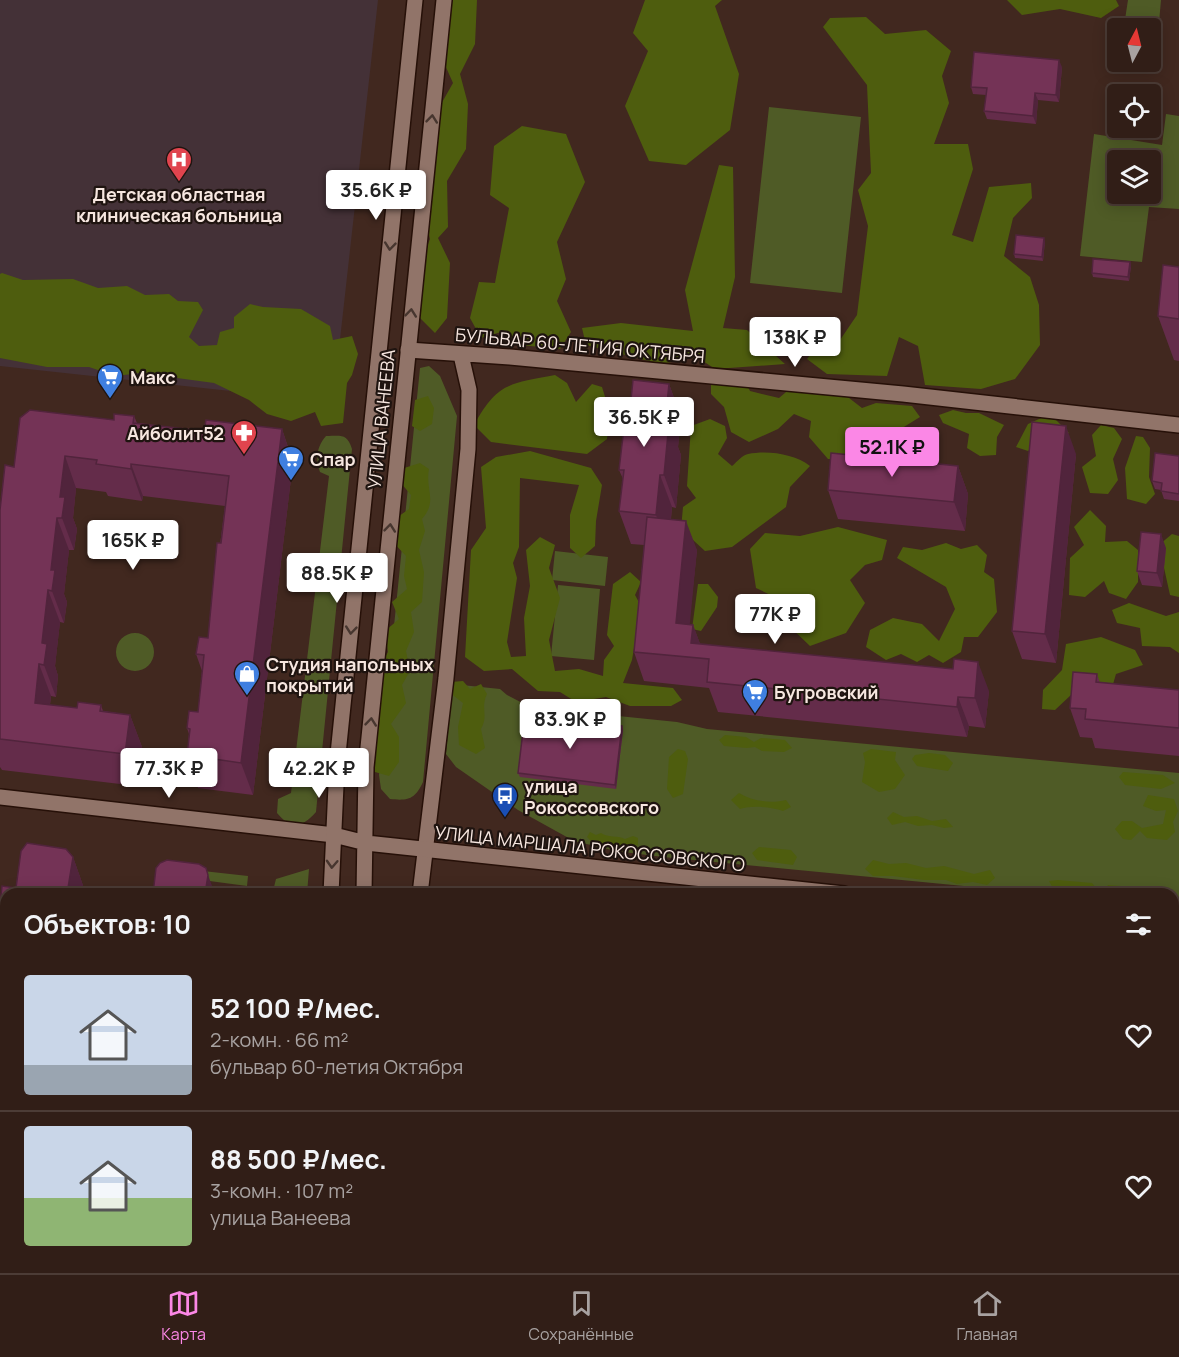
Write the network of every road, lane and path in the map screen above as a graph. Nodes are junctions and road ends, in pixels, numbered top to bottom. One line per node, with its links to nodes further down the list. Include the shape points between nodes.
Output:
1 (415, 0): 3 (street, УЛИЦА ВАНЕЕВА, one-way to 3)
2 (444, 0): 4 (street, УЛИЦА ВАНЕЕВА, one-way to 2)
3 (380, 348): 4 (street, БУЛЬВАР 60-ЛЕТИЯ ОКТЯБРЯ); 8 (street, УЛИЦА ВАНЕЕВА, one-way to 8, via 337,764)
4 (408, 350): 5 (street, БУЛЬВАР 60-ЛЕТИЯ ОКТЯБРЯ); 9 (street, УЛИЦА ВАНЕЕВА, one-way to 4, via 366,767)
5 (460, 355): 6 (street, БУЛЬВАР 60-ЛЕТИЯ ОКТЯБРЯ, via 892,393); 10 (street, via 469,390 468,449)
6 (1179, 425)
7 (0, 797): 8 (street, УЛИЦА МАРШАЛА РОКОССОВСКОГО)
8 (334, 835): 9 (street, УЛИЦА МАРШАЛА РОКОССОВСКОГО); 11 (street, УЛИЦА ВАНЕЕВА, one-way to 11)
9 (366, 843): 10 (street, УЛИЦА МАРШАЛА РОКОССОВСКОГО); 12 (street, УЛИЦА ВАНЕЕВА)
10 (427, 850): 13 (street); 14 (street, УЛИЦА МАРШАЛА РОКОССОВСКОГО)
11 (331, 888)
12 (364, 888)
13 (421, 888)
14 (787, 888)

